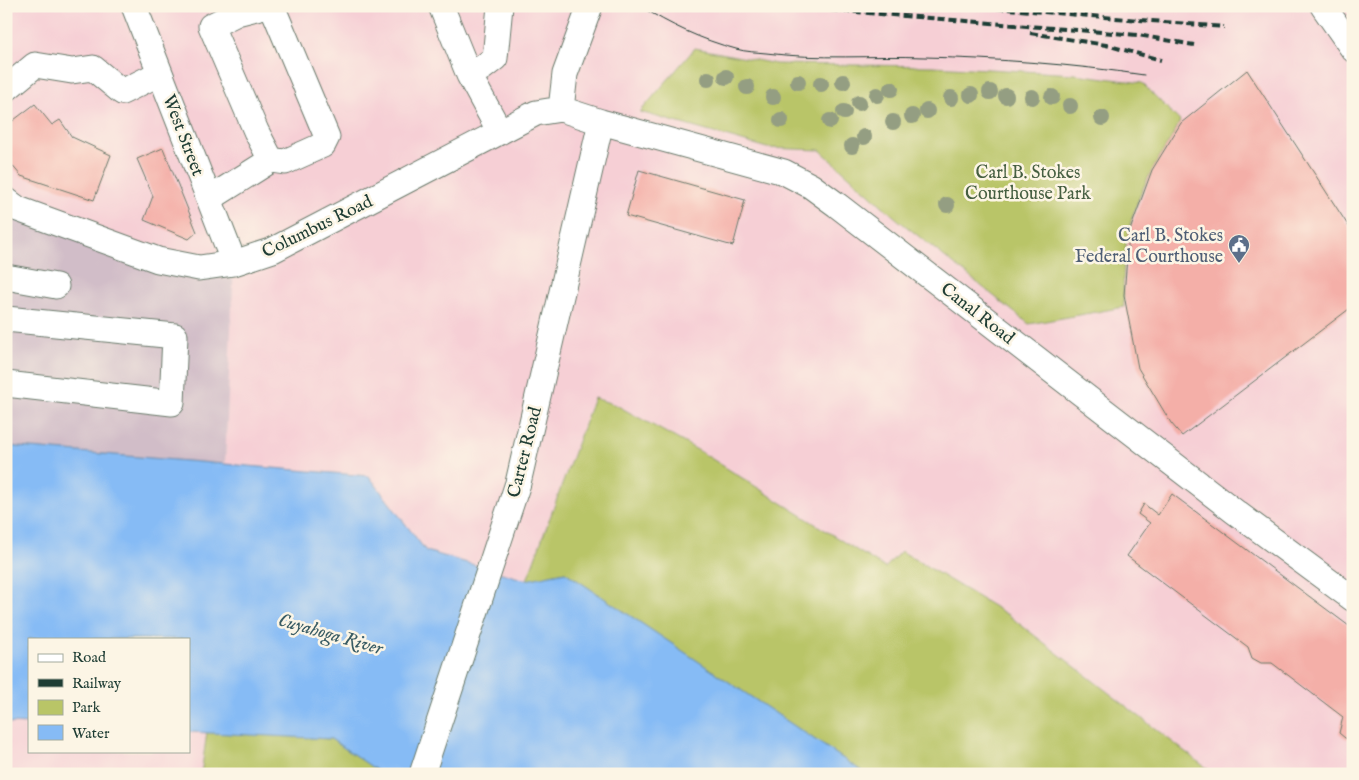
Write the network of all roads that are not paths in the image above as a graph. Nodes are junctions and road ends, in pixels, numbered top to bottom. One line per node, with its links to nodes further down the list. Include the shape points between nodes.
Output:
1 (134, 6): 9 (street, West Street)
2 (264, 6): 15 (street, via 237,13 211,26)
3 (272, 6): 15 (street, via 326,137 323,145 299,157 285,162)
4 (442, 6): 10 (street)
5 (500, 6): 10 (street, via 495,58)
6 (590, 6): 12 (street, via 565,74)
7 (1323, 6): 8 (street)
8 (1353, 49)
9 (160, 74): 11 (street, via 122,92 93,68 72,71 36,65); 16 (street, West Street)
10 (469, 75): 14 (street)
11 (6, 89)
12 (561, 109): 13 (street, Canal Road); 14 (street, Columbus Road, via 536,113)
13 (601, 122): 23 (street, Canal Road, via 784,172 811,186); 24 (street, Carter Road, via 518,483)
14 (500, 132): 18 (street, Columbus Road, via 273,250)
15 (271, 160): 16 (street)
16 (209, 199): 18 (street, West Street)
17 (6, 200): 18 (street, Columbus Road, via 18,209 158,260 199,268)
18 (234, 263)
19 (6, 277): 20 (street)
20 (56, 286)
21 (6, 319): 22 (street, via 175,336 172,403)
22 (6, 384)
23 (1353, 599)
24 (422, 774)

